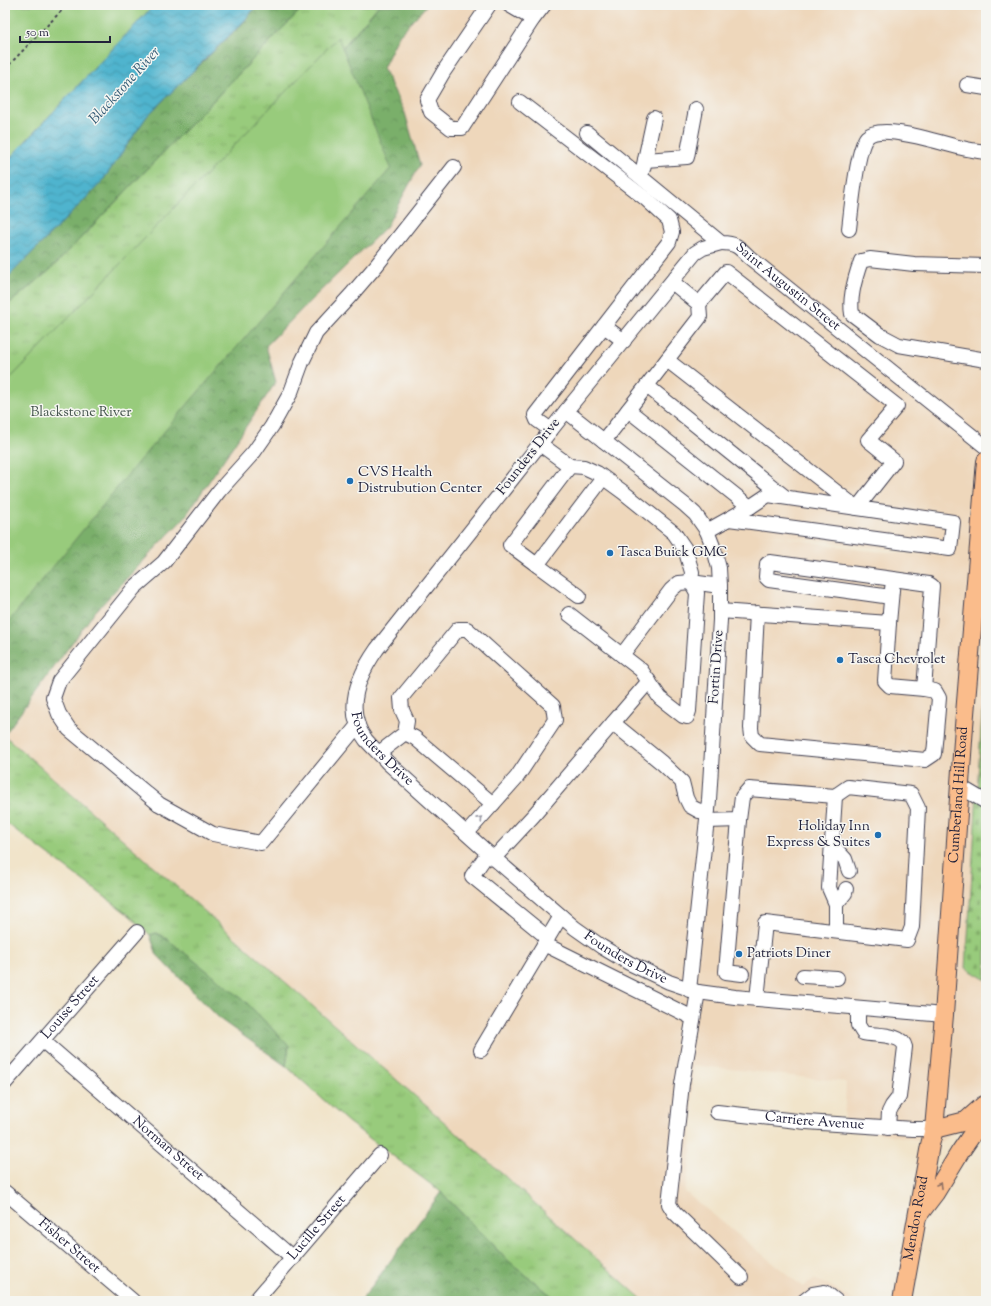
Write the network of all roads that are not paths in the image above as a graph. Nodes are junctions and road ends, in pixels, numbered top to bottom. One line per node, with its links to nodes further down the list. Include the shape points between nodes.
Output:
1 (489, 5): 4 (street, via 427,100 431,112 451,128 462,128)
2 (509, 5): 4 (street)
3 (544, 5): 4 (street)
4 (533, 19)
5 (967, 85): 6 (street)
6 (986, 88)
7 (520, 102): 21 (street, via 646,199 669,220 672,232 669,242)
8 (696, 109): 12 (street, via 687,157)
9 (654, 118): 12 (street)
10 (587, 133): 14 (street, Saint Augustin Street)
11 (986, 152): 15 (street, via 886,131 872,133 863,145)
12 (645, 160): 14 (street)
13 (454, 167): 55 (street, via 376,266 316,333 291,392 254,452 219,491 164,562 134,588 59,681 53,698 69,730 159,804 213,834 261,842)
14 (642, 178): 16 (street, Saint Augustin Street)
15 (849, 229)
16 (721, 243): 18 (street, Founders Drive, via 695,253); 22 (street, Saint Augustin Street, via 738,246)
17 (986, 266): 20 (street, via 861,261 856,273)
18 (672, 282): 19 (street); 23 (street, Founders Drive)
19 (700, 304): 24 (street, via 700,317); 38 (street, via 726,272 897,406 868,440 894,461)
20 (852, 314): 22 (street); 25 (street, via 880,335 899,345)
21 (604, 326): 23 (street); 29 (street, via 536,415 537,420)
22 (835, 326): 32 (street, Saint Augustin Street)
23 (624, 341): 28 (street, Founders Drive)
24 (667, 360): 26 (street); 38 (street)
25 (986, 360)
26 (647, 386): 27 (street); 36 (street)
27 (628, 410): 30 (street); 37 (street)
28 (566, 411): 29 (street, Founders Drive); 30 (street, Fortin Drive)
29 (551, 430): 31 (street, Founders Drive)
30 (604, 441): 40 (street, Fortin Drive, via 686,505)
31 (540, 444): 34 (street); 55 (street, Founders Drive, via 368,662 356,690 354,707)
32 (986, 447)
33 (986, 461): 58 (main road, Cumberland Hill Road)
34 (570, 466): 35 (street, via 584,468); 41 (street, via 510,545)
35 (603, 478): 41 (street); 43 (street, via 674,533 685,549 692,572)
36 (785, 497): 37 (street, via 768,495); 38 (street)
37 (750, 507): 39 (street)
38 (857, 508): 39 (street, via 953,522 950,549)
39 (729, 519): 40 (street)
40 (707, 531): 44 (street, Fortin Drive, via 719,568)
41 (537, 565): 45 (street)
42 (894, 579): 46 (street); 46 (street, via 770,562 767,564 766,577 769,580); 53 (street, via 932,586)
43 (691, 582): 44 (street); 51 (street, via 679,584 671,590); 52 (street, via 697,593 687,717 660,698)
44 (720, 586): 47 (street, Fortin Drive)
45 (580, 596)
46 (891, 597): 50 (street)
47 (720, 610): 48 (street); 62 (street, Fortin Drive)
48 (758, 613): 50 (street); 53 (street, via 751,728 752,736 760,744 925,760 934,754 939,698 935,691)
49 (569, 614): 51 (street)
50 (890, 623): 53 (street, via 885,681 890,686)
51 (622, 655): 52 (street, via 641,670)
52 (649, 681): 54 (street)
53 (924, 689)
54 (613, 723): 62 (street, via 682,782 690,806); 66 (street, via 533,816)
55 (358, 725): 57 (street, Founders Drive, via 366,740)
56 (405, 732): 57 (street); 61 (street); 61 (street, via 407,721 402,710 401,698 458,629 467,630 553,706 555,720 517,777)
57 (378, 753): 64 (street, Founders Drive)
58 (959, 786): 60 (street); 80 (main road, Cumberland Hill Road)
59 (834, 796): 63 (street, via 749,789 742,797); 65 (street); 71 (street, via 848,787 911,794 918,808 912,927 907,940)
60 (986, 802)
61 (493, 804): 64 (street, one-way to 61)
62 (707, 815): 63 (street); 77 (street, Fortin Drive)
63 (739, 820): 74 (street, via 726,972)
64 (467, 833): 66 (street, Founders Drive)
65 (832, 845): 67 (street, via 844,859); 69 (street, via 829,888)
66 (491, 855): 70 (street, Founders Drive); 73 (street, via 472,876)
67 (849, 871)
68 (846, 888): 69 (street)
69 (836, 904): 71 (street)
70 (561, 916): 73 (street); 77 (street, Founders Drive, via 602,947 629,963)
71 (836, 931): 78 (street, via 765,923)
72 (137, 932): 82 (street, Louise Street)
73 (546, 941): 81 (street); 83 (street)
74 (742, 974)
75 (803, 976): 76 (street)
76 (837, 978)
77 (693, 991): 78 (street, Founders Drive); 81 (street, Fortin Drive)
78 (756, 999): 79 (street, Founders Drive)
79 (858, 1008): 80 (street, Founders Drive); 88 (street, via 858,1025 863,1033 896,1038 905,1047 899,1097 889,1112)
80 (944, 1015): 89 (main road, Cumberland Hill Road)
81 (693, 1018): 95 (street, Fortin Drive, via 682,1084 669,1204 674,1212)
82 (43, 1041): 84 (street, Louise Street); 94 (street, Norman Street)
83 (481, 1050)
84 (5, 1083)
85 (986, 1103): 89 (main road, via 966,1121)
86 (717, 1112): 88 (street, Carriere Avenue)
87 (986, 1114): 90 (main road)
88 (888, 1128): 89 (street, Carriere Avenue)
89 (934, 1132): 90 (main road, via 948,1138); 93 (main road, Mendon Road)
90 (974, 1133): 93 (main road, one-way to 90)
91 (380, 1155): 94 (street, Lucille Street)
92 (5, 1192): 96 (street, Fisher Street)
93 (917, 1216): 100 (main road, Mendon Road)
94 (293, 1258): 97 (street, Lucille Street)
95 (742, 1277)
96 (133, 1301)
97 (256, 1301)
98 (804, 1301): 99 (street, via 813,1294 825,1292)
99 (836, 1301)
100 (902, 1301)

